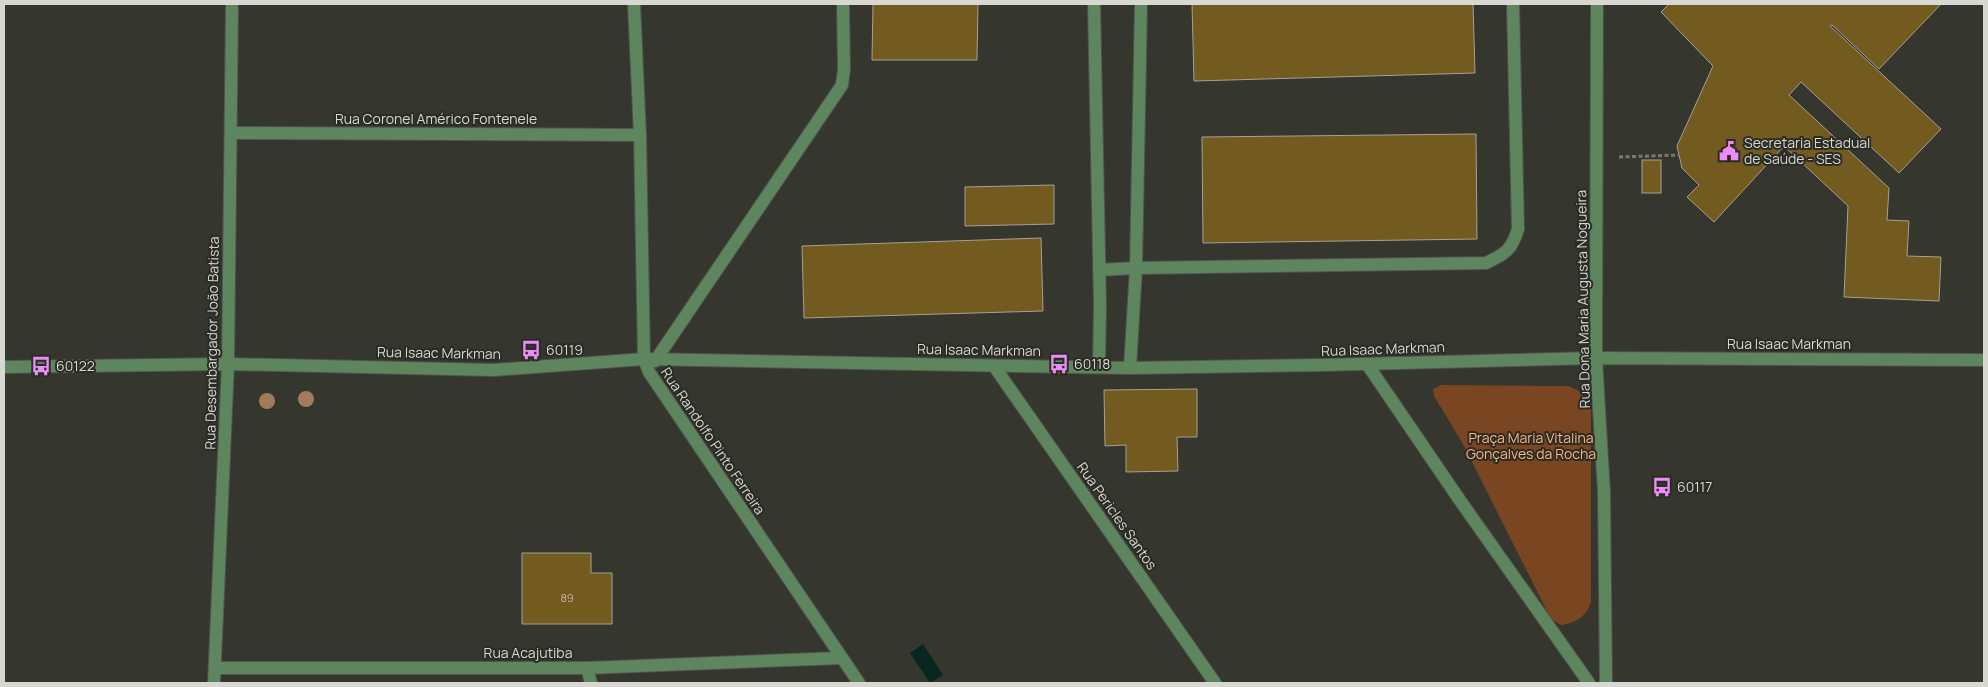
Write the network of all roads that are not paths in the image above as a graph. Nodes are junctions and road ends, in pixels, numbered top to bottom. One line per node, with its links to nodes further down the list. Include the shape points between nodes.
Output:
1 (232, 4): 8 (street, Rua Desembargador João Batista)
2 (634, 4): 9 (street, Rua Randolfo Pinto Ferreira)
3 (843, 4): 13 (street, via 842,85)
4 (1094, 4): 11 (street)
5 (1141, 4): 10 (street)
6 (1513, 4): 10 (street, via 1518,229 1505,254 1486,263)
7 (1598, 4): 12 (street, Rua Dona Maria Augusta Nogueira)
8 (232, 133): 9 (street, Rua Coronel Américo Fontenele); 15 (street, Rua Desembargador João Batista)
9 (640, 134): 13 (street, Rua Randolfo Pinto Ferreira)
10 (1136, 268): 11 (street); 20 (street)
11 (1099, 270): 19 (street)
12 (1596, 358): 14 (street, Rua Isaac Markman); 16 (street, Rua Isaac Markman); 29 (street, Rua Dona Maria Augusta Nogueira, via 1604,492)
13 (649, 360): 15 (street, Rua Isaac Markman, via 494,370); 17 (street, Rua Isaac Markman); 21 (street, Rua Randolfo Pinto Ferreira, via 648,372)
14 (1984, 360)
15 (228, 364): 18 (street, Rua Isaac Markman); 22 (street, Rua Desembargador João Batista)
16 (1367, 364): 20 (street, Rua Isaac Markman); 28 (street)
17 (994, 366): 19 (street, Rua Isaac Markman); 27 (street, Rua Pericles Santos)
18 (4, 367)
19 (1099, 367): 20 (street, Rua Isaac Markman)
20 (1130, 368)
21 (841, 658): 23 (street, Rua Acajutiba); 26 (street, Rua Randolfo Pinto Ferreira)
22 (215, 668): 23 (street, Rua Acajutiba); 24 (street, Rua Desembargador João Batista)
23 (587, 668): 25 (street)
24 (214, 683)
25 (592, 683)
26 (859, 683)
27 (1214, 683)
28 (1589, 683)
29 (1606, 683)

